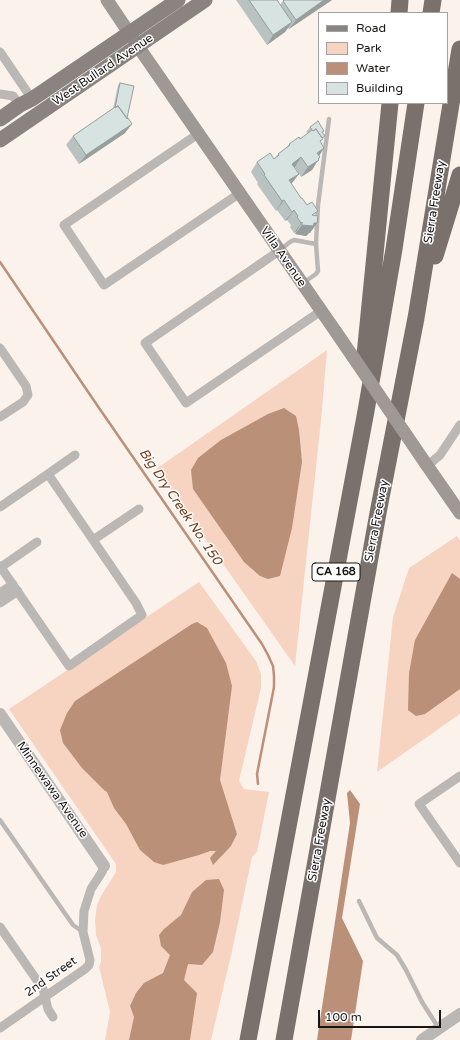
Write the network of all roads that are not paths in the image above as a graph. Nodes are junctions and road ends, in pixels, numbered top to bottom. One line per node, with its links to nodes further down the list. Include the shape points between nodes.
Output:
1 (107, 0): 8 (main road, Villa Avenue)
2 (178, 0): 8 (main road, West Bullard Avenue)
3 (205, 0): 9 (main road, West Bullard Avenue)
4 (400, 0): 6 (highway)
5 (431, 0): 7 (highway)
6 (399, 12)
7 (430, 12)
8 (129, 33): 9 (main road, Villa Avenue); 13 (main road, West Bullard Avenue)
9 (138, 46): 18 (main road, Villa Avenue); 19 (main road, West Bullard Avenue)
10 (460, 49): 26 (highway, Sierra Freeway / CA 168)
11 (0, 52): 13 (street)
12 (0, 94): 13 (street)
13 (26, 102): 16 (main road, West Bullard Avenue)
14 (390, 104): 34 (highway)
15 (416, 104): 34 (highway, CA 168, via 394,249)
16 (0, 119)
17 (329, 119): 22 (lane, via 318,205)
18 (198, 134): 21 (main road, Villa Avenue); 21 (street, via 64,224 104,285)
19 (0, 140)
20 (460, 175): 26 (highway)
21 (240, 193): 23 (main road, Villa Avenue)
22 (316, 244): 23 (lane, via 294,240); 24 (lane, via 318,271)
23 (279, 251): 24 (main road, Villa Avenue); 25 (street, via 145,343 186,403)
24 (302, 284): 25 (main road, Villa Avenue)
25 (321, 311): 32 (main road, Villa Avenue, bridge)
26 (416, 318): 58 (highway, Sierra Freeway / CA 168, via 378,513)
27 (0, 348): 28 (street)
28 (4, 362): 29 (street, via 26,386 28,395 23,402)
29 (0, 417)
30 (460, 425): 32 (street, via 440,455)
31 (75, 455): 33 (street)
32 (426, 465): 37 (main road, Villa Avenue)
33 (48, 474): 35 (street); 38 (street)
34 (350, 499): 57 (highway, CA 168)
35 (0, 507)
36 (139, 509): 38 (street)
37 (460, 513)
38 (93, 540): 41 (street, via 142,615 69,666)
39 (37, 542): 40 (street)
40 (0, 566): 41 (street)
41 (16, 588): 42 (street); 43 (street)
42 (0, 593)
43 (0, 604)
44 (2, 722): 48 (street, Minnewawa Avenue)
45 (460, 776): 47 (street, via 419,804)
46 (0, 820): 51 (lane, via 73,925)
47 (460, 863)
48 (104, 866): 51 (street, 2nd Street, via 91,889 84,911)
49 (360, 901): 56 (lane, via 377,938 397,955)
50 (0, 927): 52 (street, via 43,989)
51 (83, 932): 52 (street, 2nd Street, via 89,965)
52 (45, 997): 54 (street); 55 (street, 2nd Street)
53 (460, 1014): 56 (street)
54 (53, 1017)
55 (0, 1028)
56 (439, 1028): 59 (street)
57 (248, 1040)
58 (284, 1040)
59 (423, 1040)

